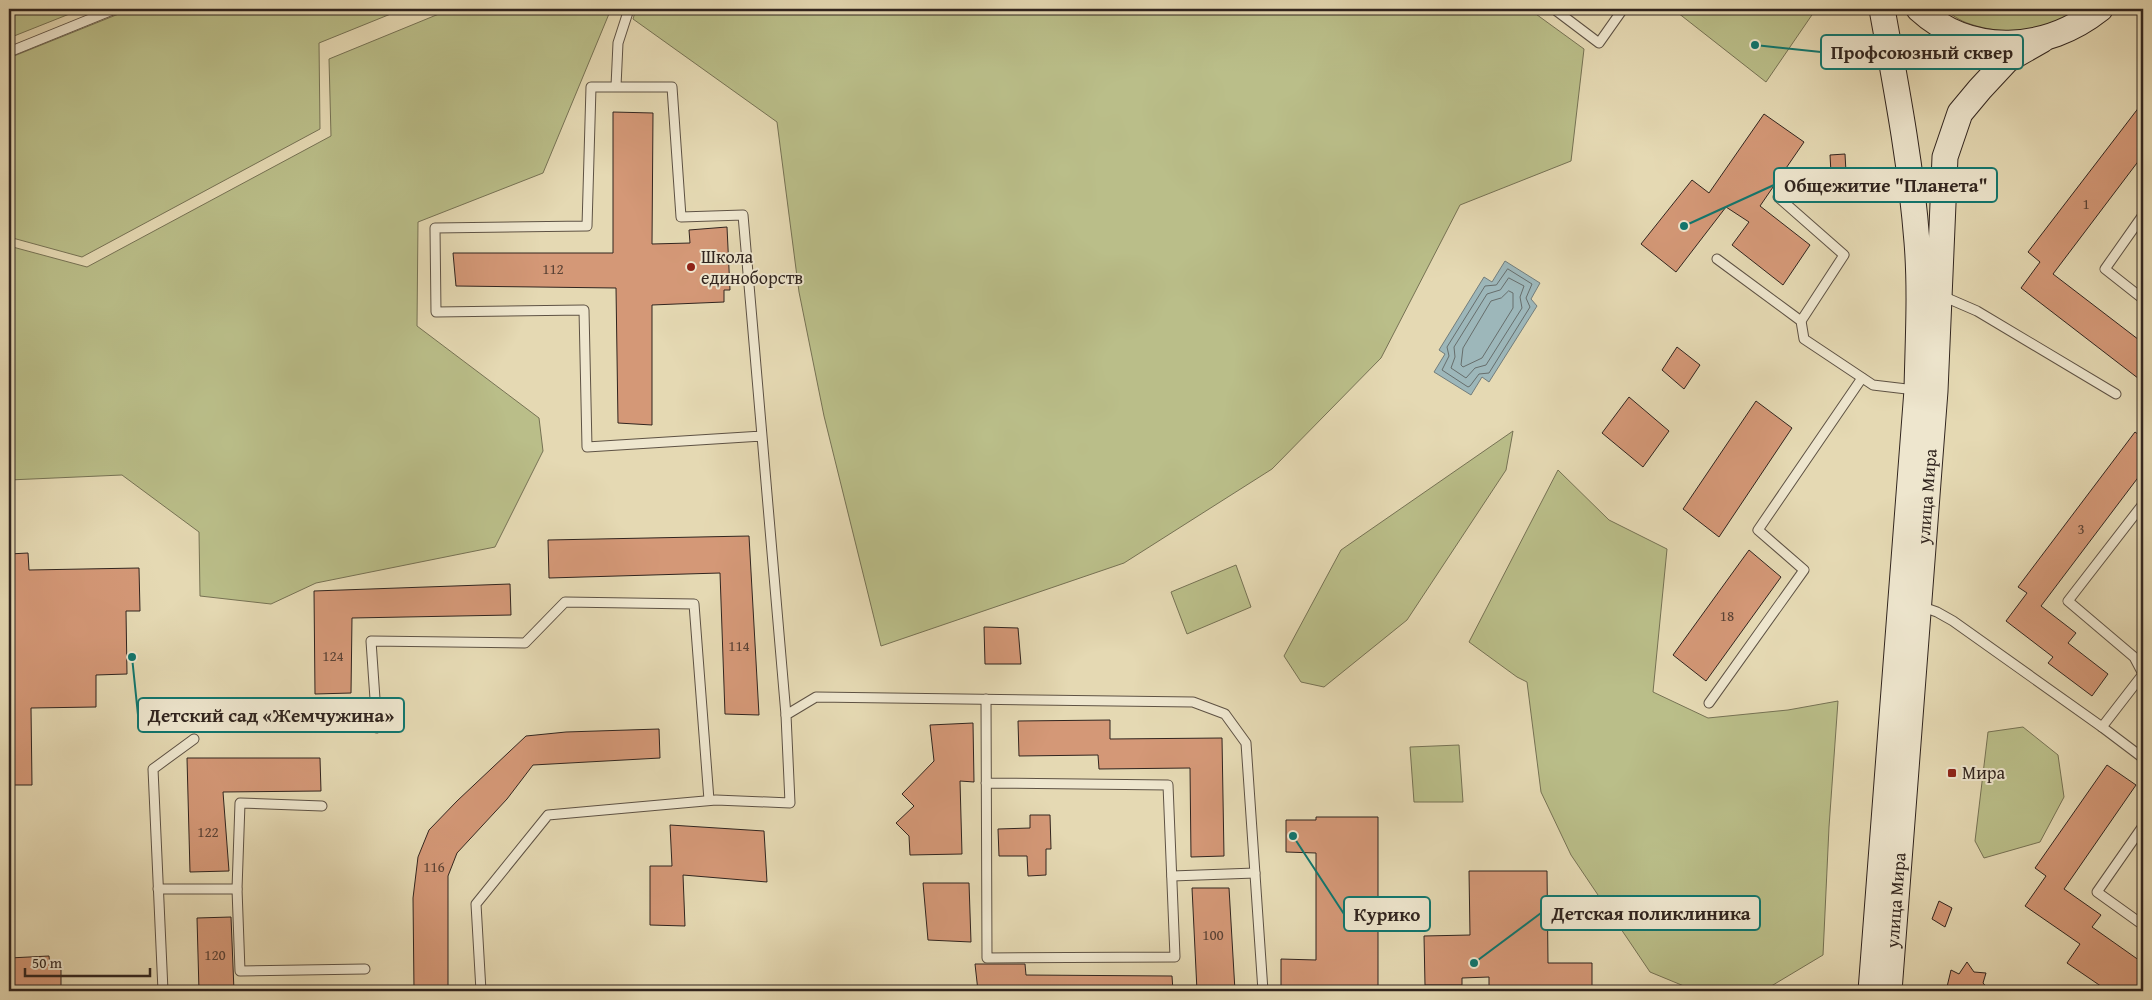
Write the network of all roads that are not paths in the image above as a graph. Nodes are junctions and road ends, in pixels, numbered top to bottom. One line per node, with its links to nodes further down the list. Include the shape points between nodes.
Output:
1 (115, 9): 9 (lane)
2 (629, 9): 10 (lane, via 618,43)
3 (1554, 9): 4 (lane, via 1599,43)
4 (1623, 9)
5 (1882, 9): 14 (main road, улица Мира, via 1896,84 1917,242)
6 (1919, 9): 8 (main road, via 1930,20 1965,37 2003,44)
7 (2100, 9): 8 (main road, via 2085,21)
8 (2042, 40): 14 (main road, улица Мира, via 2007,60 1960,113 1945,157)
9 (9, 52)
10 (616, 86): 20 (lane, via 672,87 681,217 743,215); 20 (lane, via 591,87 586,226 435,228 436,312 584,310 588,447)
11 (1778, 197): 16 (lane, via 1844,256)
12 (2143, 214): 15 (lane, via 2105,269)
13 (1717, 259): 16 (lane)
14 (1930, 294): 18 (main road, улица Мира); 19 (lane, via 1977,311)
15 (2143, 298)
16 (1801, 321): 17 (lane, via 1804,339)
17 (1862, 378): 18 (lane, via 1873,385); 24 (lane, via 1758,530 1804,570)
18 (1926, 391): 22 (main road, улица Мира)
19 (2116, 394)
20 (762, 436): 25 (lane)
21 (2143, 504): 26 (lane, via 2068,601 2134,657 2143,674)
22 (1909, 604): 26 (lane, via 1937,612 1953,621); 43 (main road, улица Мира); 44 (main road, улица Мира)
23 (986, 699): 25 (lane, via 816,697); 30 (lane); 34 (lane, via 1193,702 1225,714 1246,742)
24 (1709, 703)
25 (786, 715): 31 (lane, via 790,803)
26 (2102, 726): 29 (lane)
27 (376, 728): 31 (lane, via 371,641 526,643 565,602 694,604)
28 (194, 739): 36 (lane, via 153,769)
29 (2143, 758)
30 (986, 783): 35 (lane, via 1168,785); 35 (lane, via 987,958 1175,957)
31 (709, 800): 41 (lane, via 548,815 476,904)
32 (322, 806): 37 (lane, via 240,803)
33 (2143, 826): 38 (lane, via 2097,892)
34 (1255, 873): 35 (lane); 42 (lane)
35 (1172, 876)
36 (158, 889): 37 (lane); 40 (lane)
37 (237, 889): 39 (lane, via 240,971)
38 (2143, 925)
39 (365, 969)
40 (163, 991)
41 (480, 991)
42 (1263, 991)
43 (1871, 991)
44 (1889, 991)

